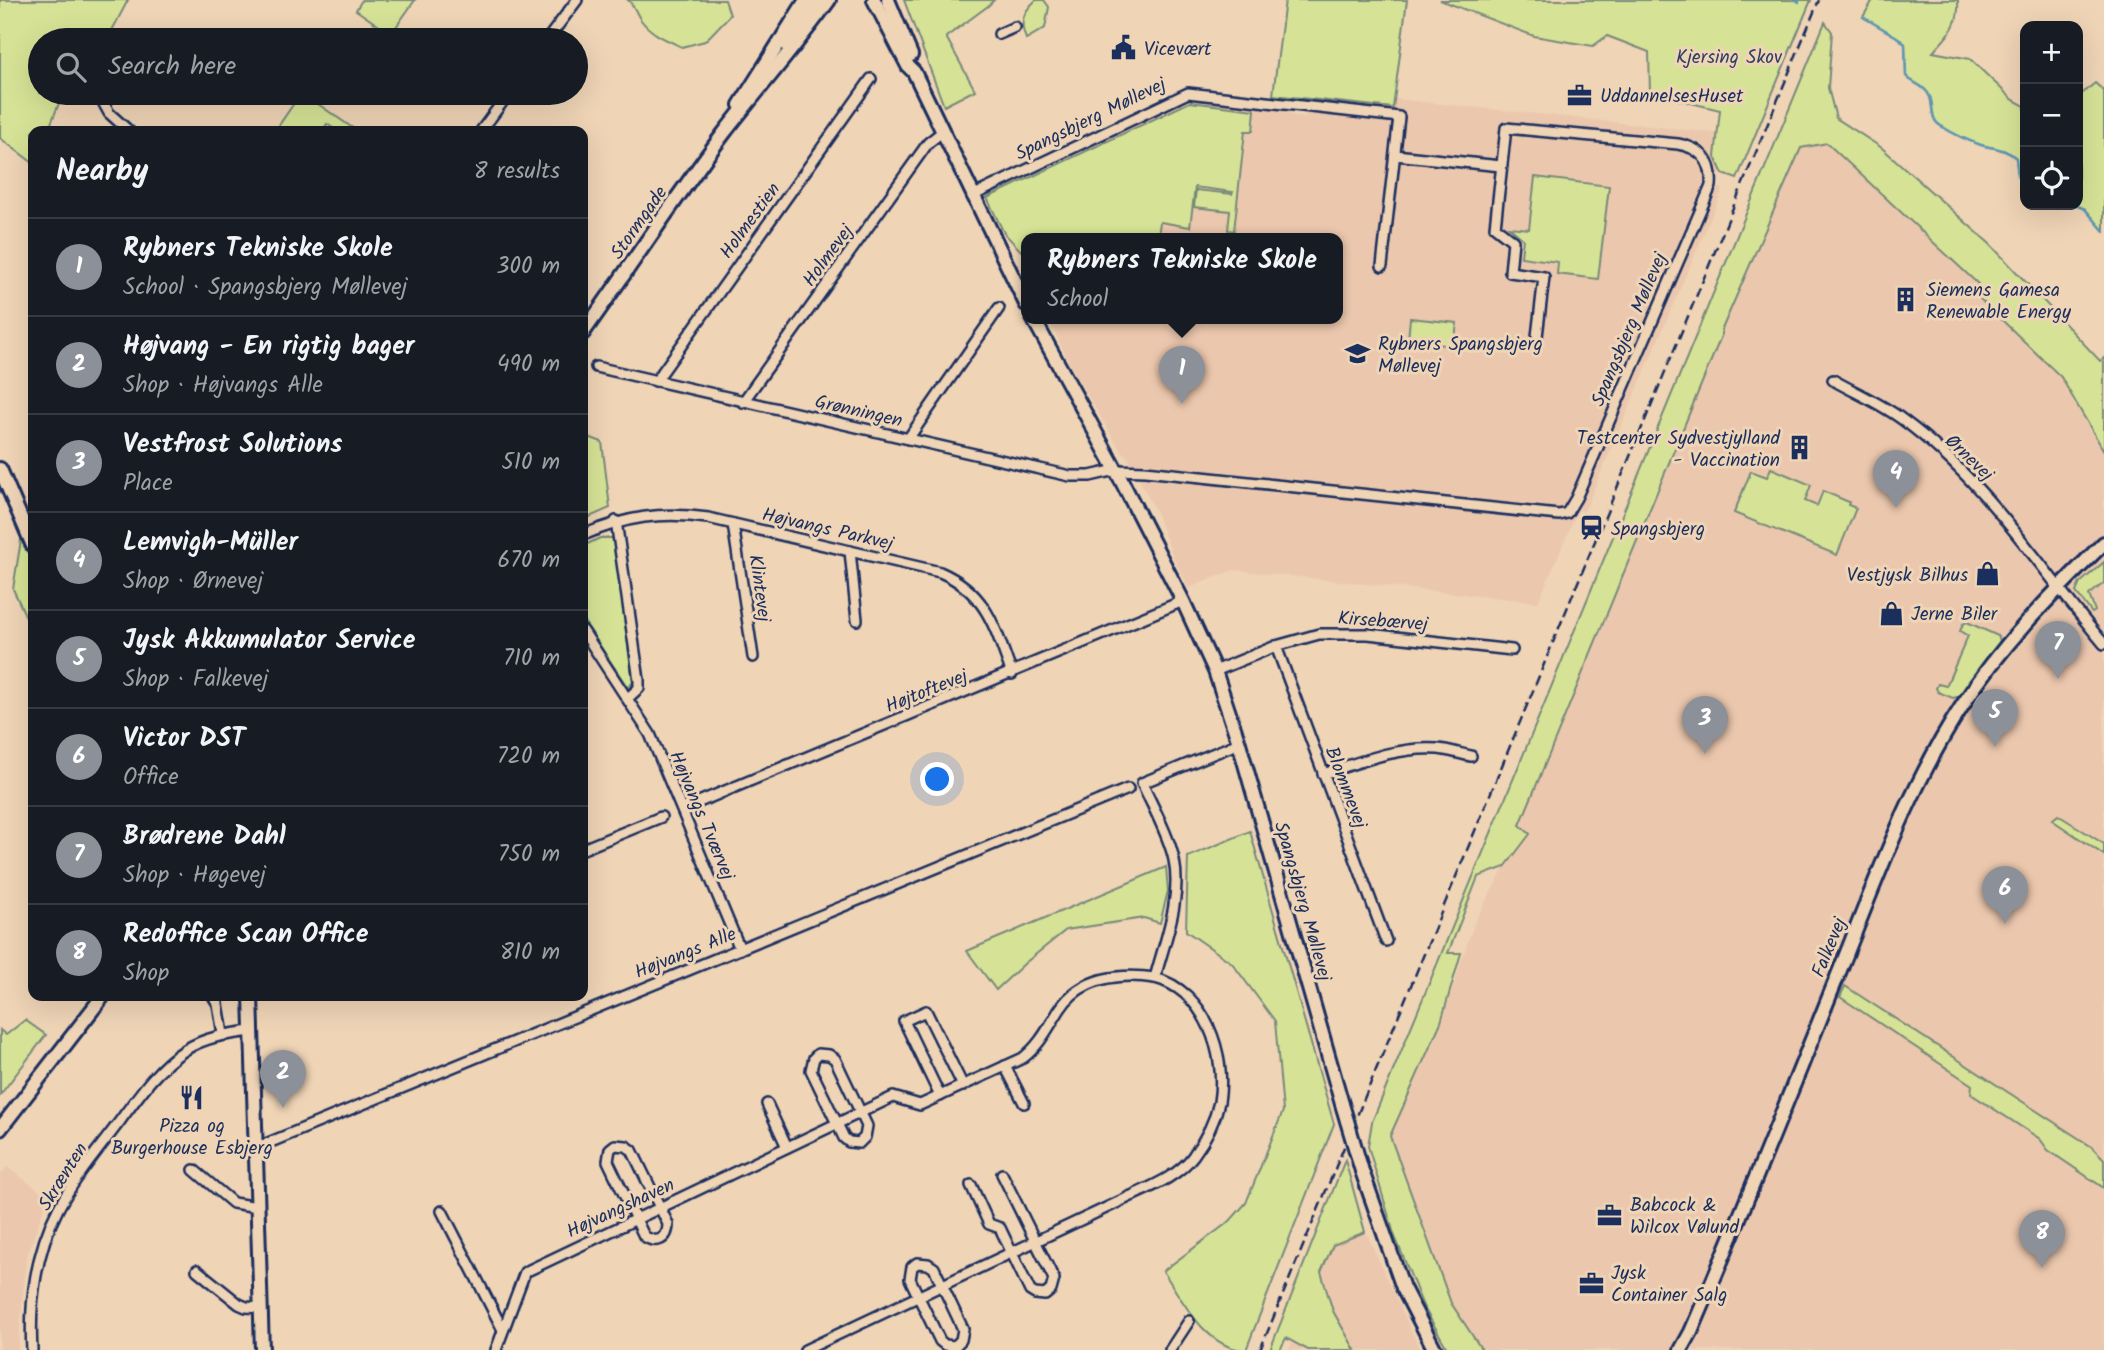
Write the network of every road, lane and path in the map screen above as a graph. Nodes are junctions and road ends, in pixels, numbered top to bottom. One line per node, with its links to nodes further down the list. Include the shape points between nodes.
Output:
1 (577, 0): 8 (street)
2 (806, 0): 18 (street, Stormgade)
3 (817, 0): 10 (street, via 789,40)
4 (829, 0): 10 (street, Stormgade)
5 (874, 0): 11 (street)
6 (888, 0): 11 (street)
7 (1015, 27): 9 (street)
8 (556, 28)
9 (999, 34)
10 (783, 59): 18 (street, Stormgade)
11 (914, 72): 17 (street)
12 (871, 79): 30 (street, Holmestien)
13 (105, 105): 15 (street)
14 (500, 105): 16 (street)
15 (123, 126)
16 (485, 126)
17 (942, 132): 21 (street); 31 (street, Holmevej, via 928,143)
18 (724, 133): 26 (street, Stormgade)
19 (1395, 155): 20 (street); 21 (street, Spangsbjerg Møllevej, via 1399,117 1188,93); 22 (street, Spangsbjerg Møllevej)
20 (1502, 166): 27 (street, Spangsbjerg Møllevej, via 1495,227 1513,241 1510,272 1544,276); 34 (street, Spangsbjerg Møllevej, via 1506,128 1692,146 1704,155 1712,172 1711,187 1567,513 1550,515)
21 (972, 196): 23 (street)
22 (1382, 266)
23 (1021, 294)
24 (999, 308): 32 (street)
25 (1037, 324): 34 (street, Spangsbjerg Møllevej)
26 (588, 326)
27 (1536, 345)
28 (596, 368): 30 (street, Grønningen)
29 (1833, 380): 41 (street, Ørnevej, via 1903,419 1960,468)
30 (656, 381): 31 (street, Grønningen)
31 (744, 402): 32 (street, Grønningen)
32 (908, 439): 34 (street, Grønningen, via 1070,476)
33 (0, 470): 38 (street)
34 (1116, 470): 42 (street, Spangsbjerg Møllevej)
35 (616, 521): 36 (street, Højvangs Parkvej, via 679,514); 37 (street, Højvangs Parkvej); 51 (street, via 639,680 639,688)
36 (733, 524): 40 (street, Højvangs Parkvej); 48 (street, Klintevej)
37 (588, 533)
38 (28, 534)
39 (2104, 543): 41 (street, Falkevej)
40 (849, 551): 43 (street); 50 (street, Højvangs Parkvej, via 940,572 966,587 987,609)
41 (2059, 587): 45 (street, Ørnevej); 98 (street, Falkevej, via 1984,676 1916,787)
42 (1183, 601): 49 (street, Spangsbjerg Møllevej); 50 (street, Højtoftevej)
43 (858, 620)
44 (588, 638): 51 (street, Højvangs Tværvej)
45 (2104, 644)
46 (1276, 646): 47 (street, Kirsebærvej, via 1319,634 1368,634); 49 (street, Kirsebærvej); 54 (street, Blommevej)
47 (1512, 650)
48 (753, 657)
49 (1215, 670): 52 (street, Spangsbjerg Møllevej)
50 (1012, 674): 56 (street, Højtoftevej)
51 (628, 698): 56 (street, Højvangs Tværvej, via 650,734)
52 (1239, 743): 61 (street, via 1142,783 1174,858 1176,883); 97 (street, Spangsbjerg Møllevej, bridge, via 1363,1171 1403,1288)
53 (1471, 756): 54 (street, via 1438,749 1412,750)
54 (1323, 774): 59 (street, Blommevej)
55 (1128, 789): 60 (street, Højvangs Alle)
56 (682, 809): 60 (street, Højvangs Tværvej)
57 (661, 817): 58 (street)
58 (588, 847)
59 (1386, 941)
60 (740, 948): 76 (street, Højvangs Alle)
61 (1155, 978): 67 (street, Højvangshaven, via 1129,974 1080,989 1062,1006 1036,1048); 84 (street, via 1185,994 1212,1032 1219,1066 1219,1101 1209,1132 1192,1158 1167,1178)
62 (97, 1001): 74 (street)
63 (217, 1001): 66 (street)
64 (251, 1001): 65 (street)
65 (251, 1031): 66 (street, Skrænten); 76 (street)
66 (223, 1034): 92 (street, Skrænten, via 170,1060 73,1184 57,1211 38,1268 31,1305)
67 (1005, 1066): 68 (street, Højvangshaven); 70 (street)
68 (963, 1086): 69 (street, Højvangshaven); 69 (street, via 926,1011 904,1021)
69 (940, 1096): 72 (street, Højvangshaven, via 920,1105 893,1097)
70 (1024, 1103)
71 (767, 1104): 75 (street)
72 (861, 1112): 73 (street, Højvangshaven); 73 (street, via 867,1132 859,1143 849,1142); 73 (street, via 835,1059 818,1054 811,1070)
73 (837, 1123): 75 (street, Højvangshaven)
74 (0, 1129)
75 (787, 1147): 81 (street, Højvangshaven)
76 (256, 1148): 80 (street)
77 (194, 1170): 80 (street, via 233,1203)
78 (1002, 1174): 84 (street)
79 (971, 1185): 85 (street, via 989,1224 1000,1228)
80 (258, 1207): 89 (street)
81 (660, 1207): 83 (street, Højvangshaven); 83 (street, via 668,1224 660,1240 644,1236); 83 (street, via 632,1150 615,1145 608,1161)
82 (442, 1211): 91 (street)
83 (636, 1219): 91 (street, Højvangshaven, via 525,1272)
84 (1035, 1242): 85 (street); 85 (street, via 1054,1279 1045,1295 1030,1290)
85 (1012, 1253): 87 (street)
86 (197, 1270): 89 (street, via 239,1304)
87 (942, 1285): 88 (street); 88 (street, via 934,1268 917,1263 910,1279); 88 (street, via 963,1329 955,1346 940,1341)
88 (918, 1296): 95 (street)
89 (261, 1308): 93 (street)
90 (1189, 1321): 96 (street)
91 (503, 1330): 94 (street, Højvangshaven)
92 (32, 1350)
93 (262, 1350)
94 (496, 1350)
95 (805, 1350)
96 (1170, 1350)
97 (1435, 1350)
98 (1681, 1350)

